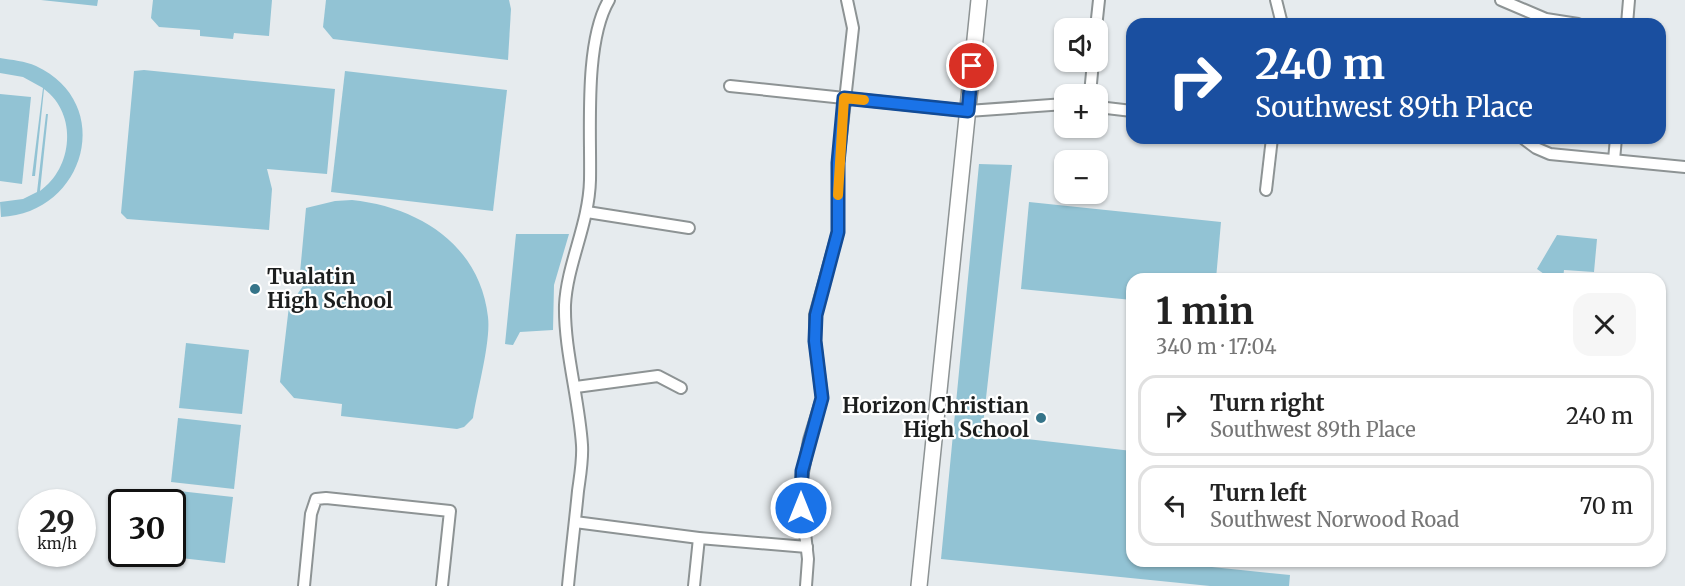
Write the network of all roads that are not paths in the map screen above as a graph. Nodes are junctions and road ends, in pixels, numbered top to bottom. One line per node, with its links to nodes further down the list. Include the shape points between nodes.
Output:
1 (609, 0): 24 (street, via 597,33 588,125)
2 (847, 0): 13 (street, via 853,28)
3 (979, 0): 17 (street)
4 (1099, 0): 8 (street)
5 (1276, 0): 9 (street)
6 (1501, 0): 10 (street)
7 (1629, 0): 11 (street)
8 (1097, 18)
9 (1280, 18)
10 (1544, 18)
11 (1628, 18)
12 (730, 86): 13 (street)
13 (844, 98): 17 (street); 30 (street, via 838,163 838,232 816,315 822,398 800,489)
14 (1054, 105): 17 (street)
15 (1108, 108): 16 (street)
16 (1126, 110)
17 (968, 111): 36 (street)
18 (1271, 144): 23 (street)
19 (1531, 144): 21 (street, via 1550,154)
20 (1615, 144): 21 (street)
21 (1614, 160): 22 (street)
22 (1685, 167)
23 (1266, 190)
24 (587, 212): 25 (street); 26 (street, via 565,302)
25 (689, 228)
26 (576, 387): 27 (street, via 658,376); 28 (street, via 582,449)
27 (681, 388)
28 (575, 522): 29 (street); 33 (street)
29 (699, 538): 30 (street); 34 (street)
30 (807, 548): 35 (street)
31 (304, 586): 32 (street, via 311,514 316,499 326,498 450,511)
32 (441, 586)
33 (568, 586)
34 (694, 586)
35 (806, 586)
36 (920, 586)

